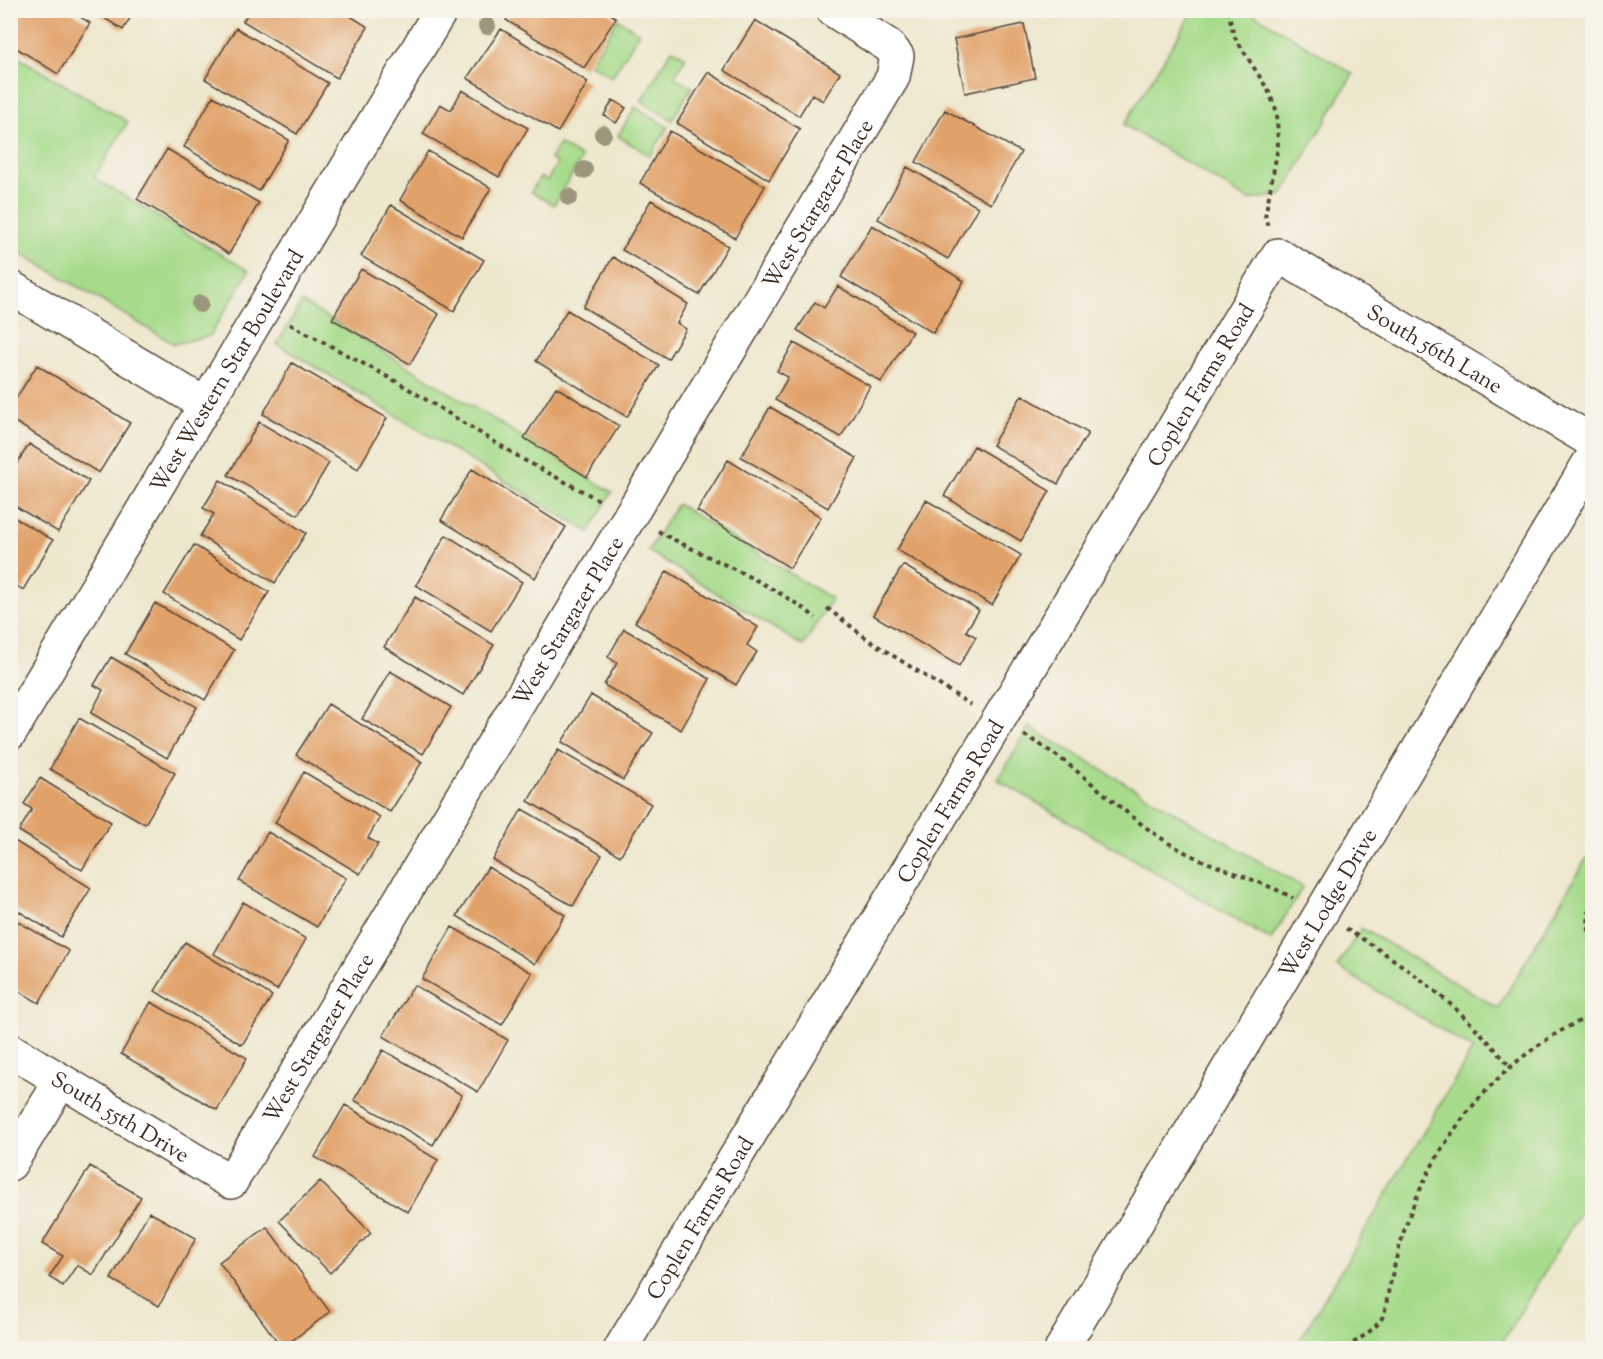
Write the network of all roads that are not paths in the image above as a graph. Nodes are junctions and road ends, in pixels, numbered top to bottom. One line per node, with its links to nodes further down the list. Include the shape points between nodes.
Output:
1 (441, 10): 5 (street, West Western Star Boulevard)
2 (833, 10): 12 (street, West Stargazer Place, via 884,42 897,56 893,76)
3 (1278, 255): 6 (street, South 56th Lane); 13 (street, Coplen Farms Road)
4 (10, 287): 5 (street)
5 (206, 405): 8 (street, West Western Star Boulevard)
6 (1593, 441)
7 (1593, 458): 14 (street, West Lodge Drive)
8 (10, 733)
9 (10, 1050): 10 (street, South 55th Drive)
10 (61, 1081): 11 (street); 12 (street, South 55th Drive)
11 (10, 1164)
12 (231, 1182)
13 (621, 1348)
14 (1062, 1348)

